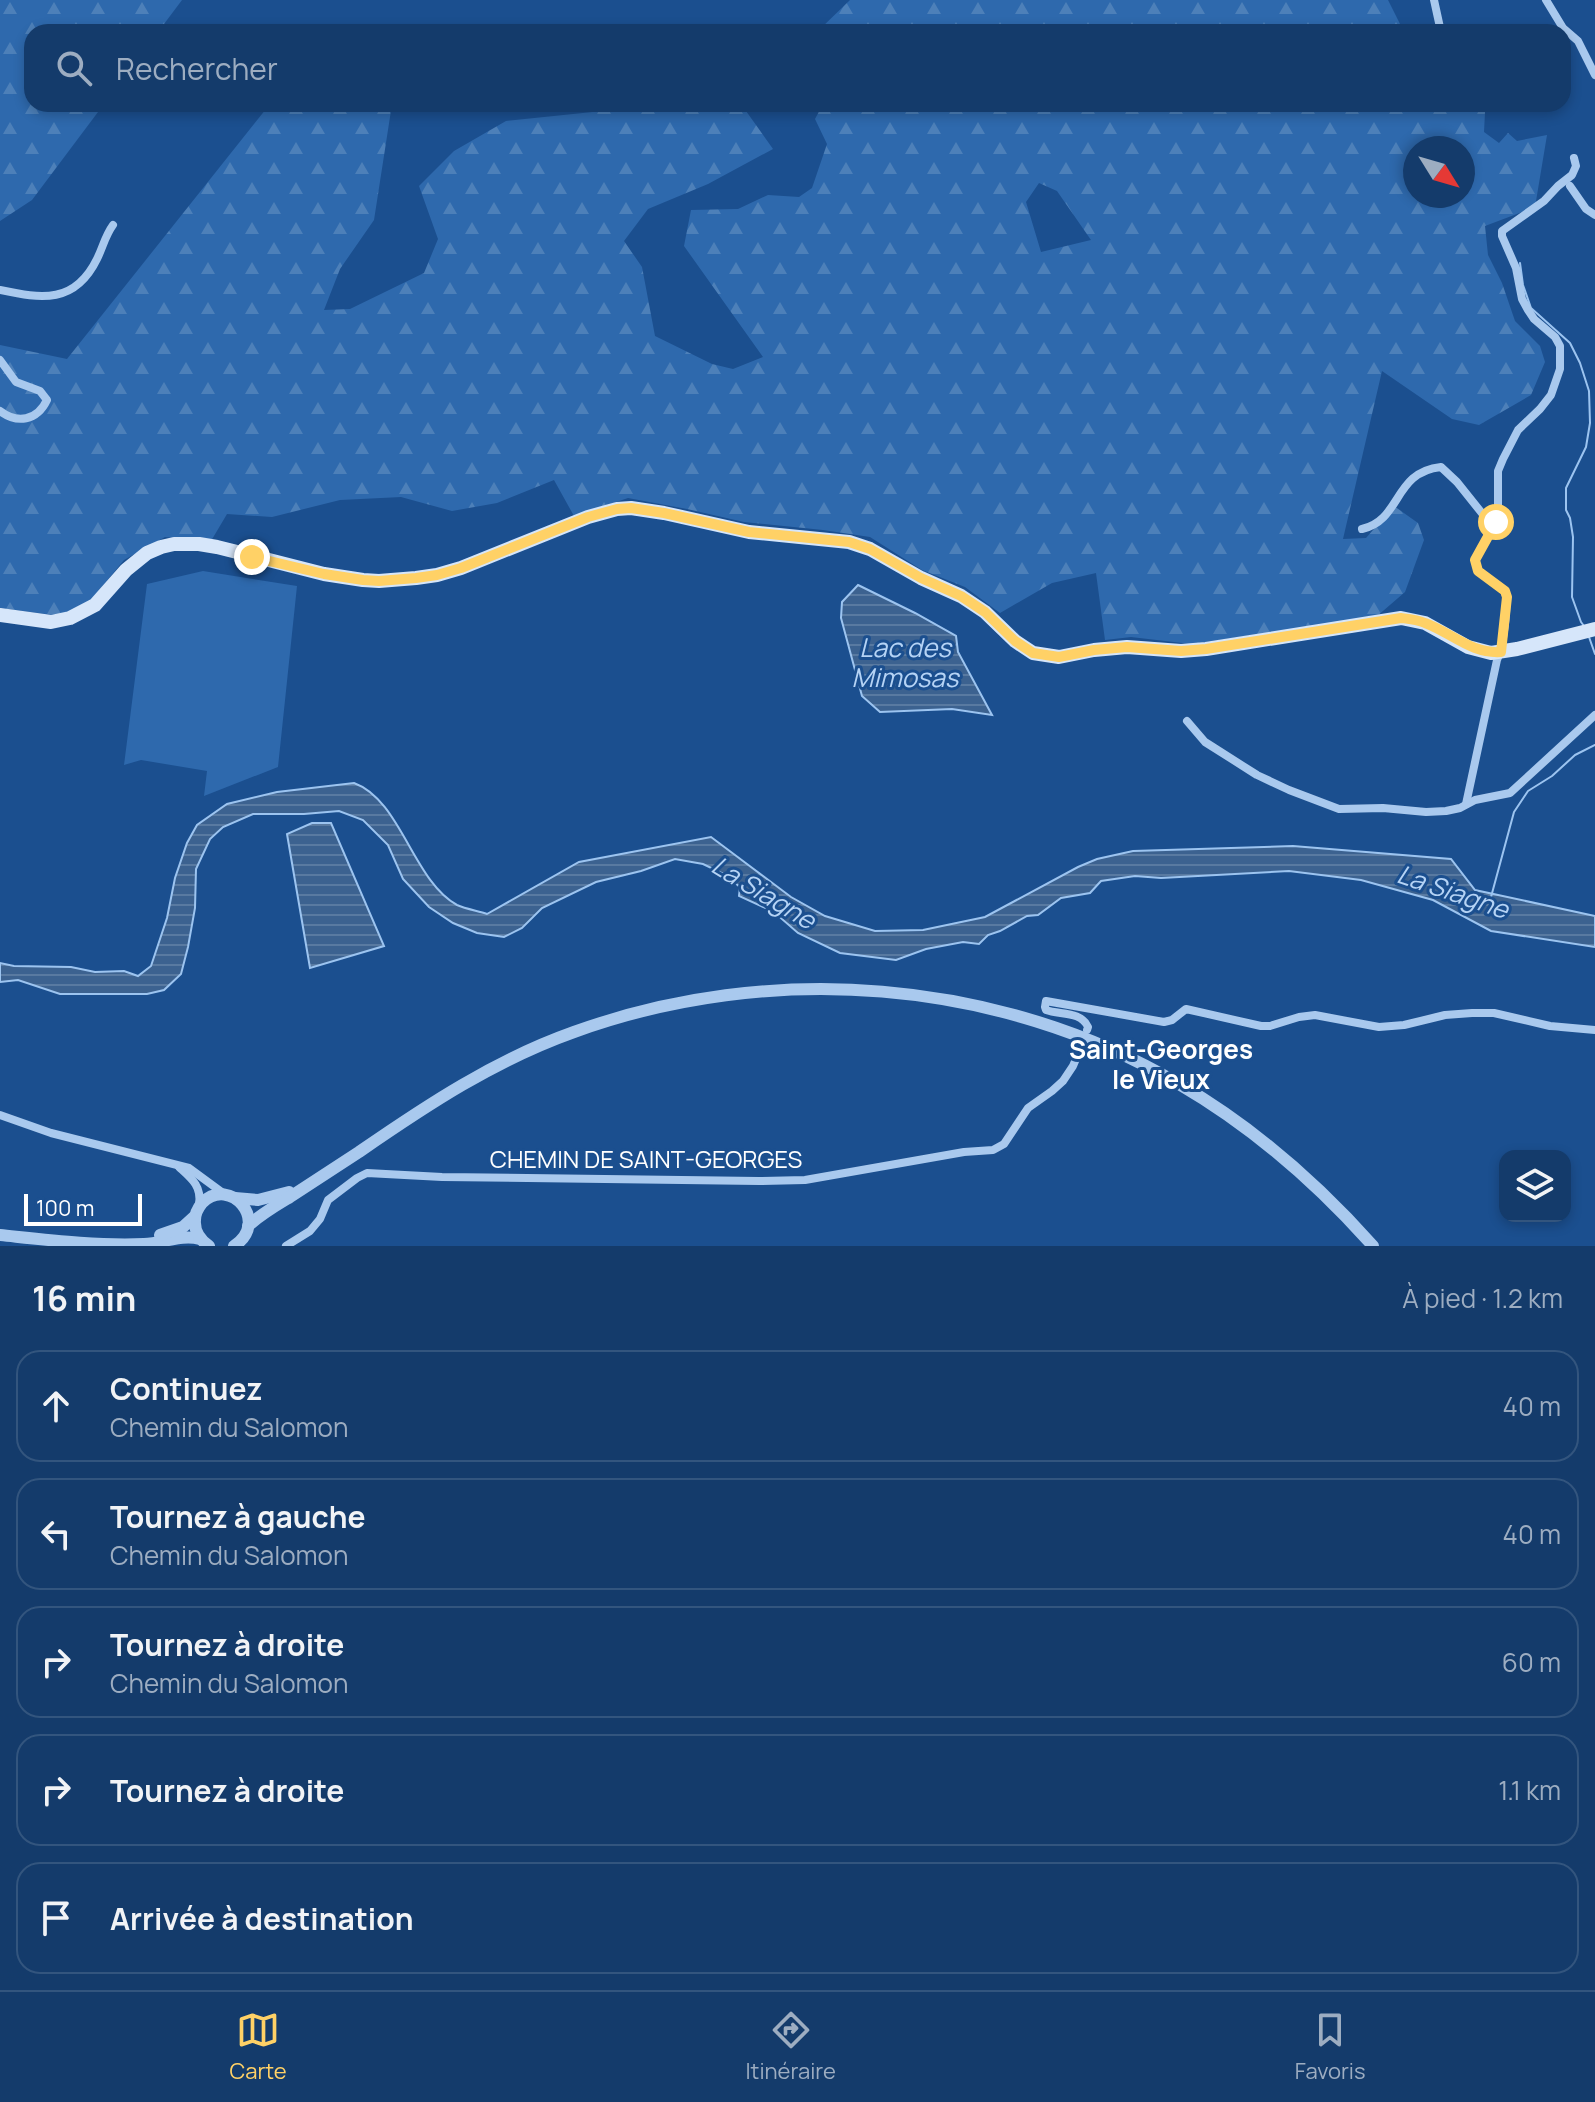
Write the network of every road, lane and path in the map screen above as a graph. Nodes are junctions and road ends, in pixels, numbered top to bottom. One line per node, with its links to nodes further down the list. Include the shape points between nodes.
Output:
1 (1434, 0): 3 (street)
2 (1546, 0): 4 (street)
3 (1439, 24)
4 (1560, 24)
5 (1571, 35): 6 (street)
6 (1595, 75)
7 (1574, 158): 14 (street, via 1572,175 1502,231 1522,299 1560,346 1560,369 1551,395 1518,430 1503,459)
8 (1570, 186): 9 (street)
9 (1595, 215)
10 (113, 225): 11 (street, via 89,273 75,287 49,297)
11 (0, 290)
12 (0, 360): 13 (street, via 16,382 40,391 47,400 34,416 21,420)
13 (0, 411)
14 (1493, 527): 15 (street, via 1441,467 1415,475 1383,516); 18 (street, via 1475,560 1478,571 1507,597)
15 (1362, 529)
16 (0, 615): 18 (main road, via 51,622 70,618 95,605 147,553 174,544 217,547 324,574 399,580 461,568 588,517 631,508 870,549 961,596 1033,653 1059,657 1127,647 1206,649 1401,618 1425,623 1479,651)
17 (1595, 629): 18 (main road)
18 (1501, 652): 21 (street)
19 (1595, 715): 21 (street, via 1510,793)
20 (1187, 721): 21 (street, via 1205,742 1257,775 1339,809 1426,812)
21 (1466, 804)
22 (1087, 1030): 23 (street, via 1078,1016 1046,1010 1046,1001 1156,1022 1172,1020 1186,1009 1270,1026 1315,1015 1379,1027 1494,1013)
23 (1595, 1030)
24 (1081, 1047): 35 (street, CHEMIN DE SAINT-GEORGES, via 1063,1081 1028,1108 1004,1144 993,1150 805,1180 367,1173 328,1200 310,1231)
25 (0, 1115): 26 (street)
26 (178, 1166): 28 (street); 29 (street, via 199,1189)
27 (307, 1186): 28 (street, via 258,1200); 31 (street, via 263,1212); 36 (street, via 459,1086 573,1032 725,995 866,990 936,998 1022,1018 1076,1035 1153,1070 1269,1146 1322,1191)
28 (231, 1197): 29 (street, via 209,1198); 31 (street, via 247,1211)
29 (196, 1213): 32 (street, via 196,1232); 33 (street, via 183,1227)
30 (0, 1235): 33 (street)
31 (247, 1236): 34 (street)
32 (205, 1242): 33 (street, via 186,1237)
33 (126, 1244)
34 (234, 1246)
35 (286, 1246)
36 (1373, 1246)

